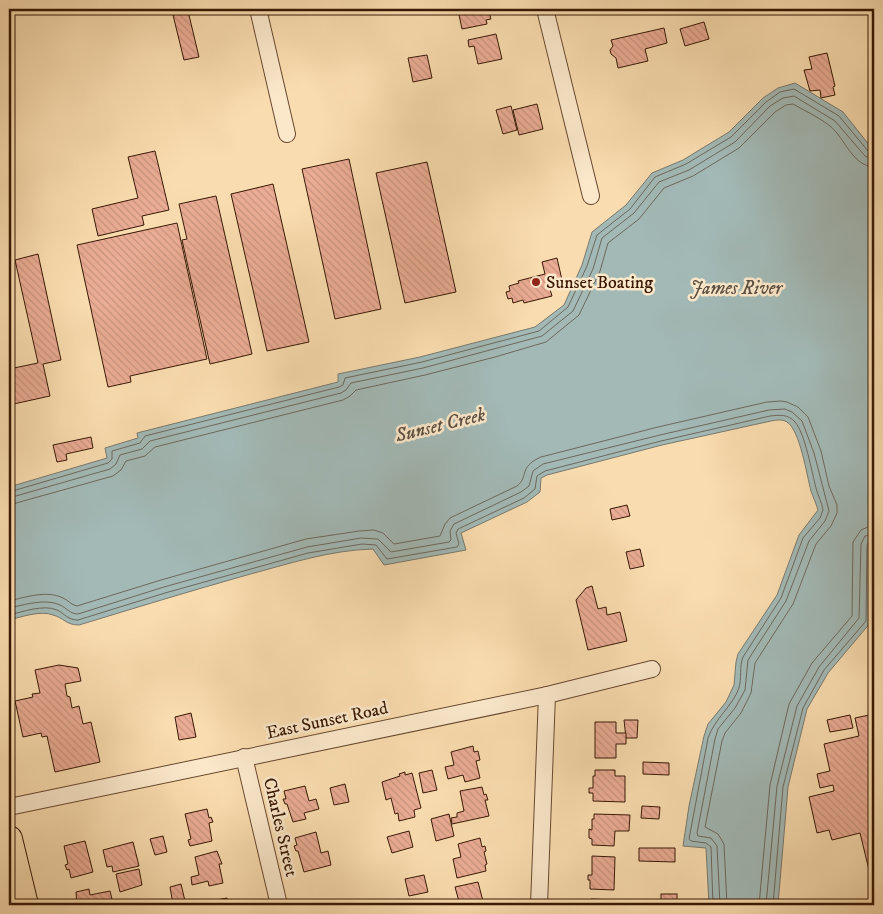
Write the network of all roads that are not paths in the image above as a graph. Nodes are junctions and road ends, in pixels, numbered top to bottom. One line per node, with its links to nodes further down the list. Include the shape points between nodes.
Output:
1 (258, 9): 3 (street)
2 (545, 9): 4 (street)
3 (287, 134)
4 (591, 196)
5 (652, 669): 6 (street, East Sunset Road)
6 (547, 695): 7 (street, East Sunset Road); 12 (street)
7 (244, 758): 8 (street, East Sunset Road); 11 (street, Charles Street)
8 (9, 807)
9 (9, 839): 10 (main road)
10 (25, 905)
11 (279, 905)
12 (539, 905)

